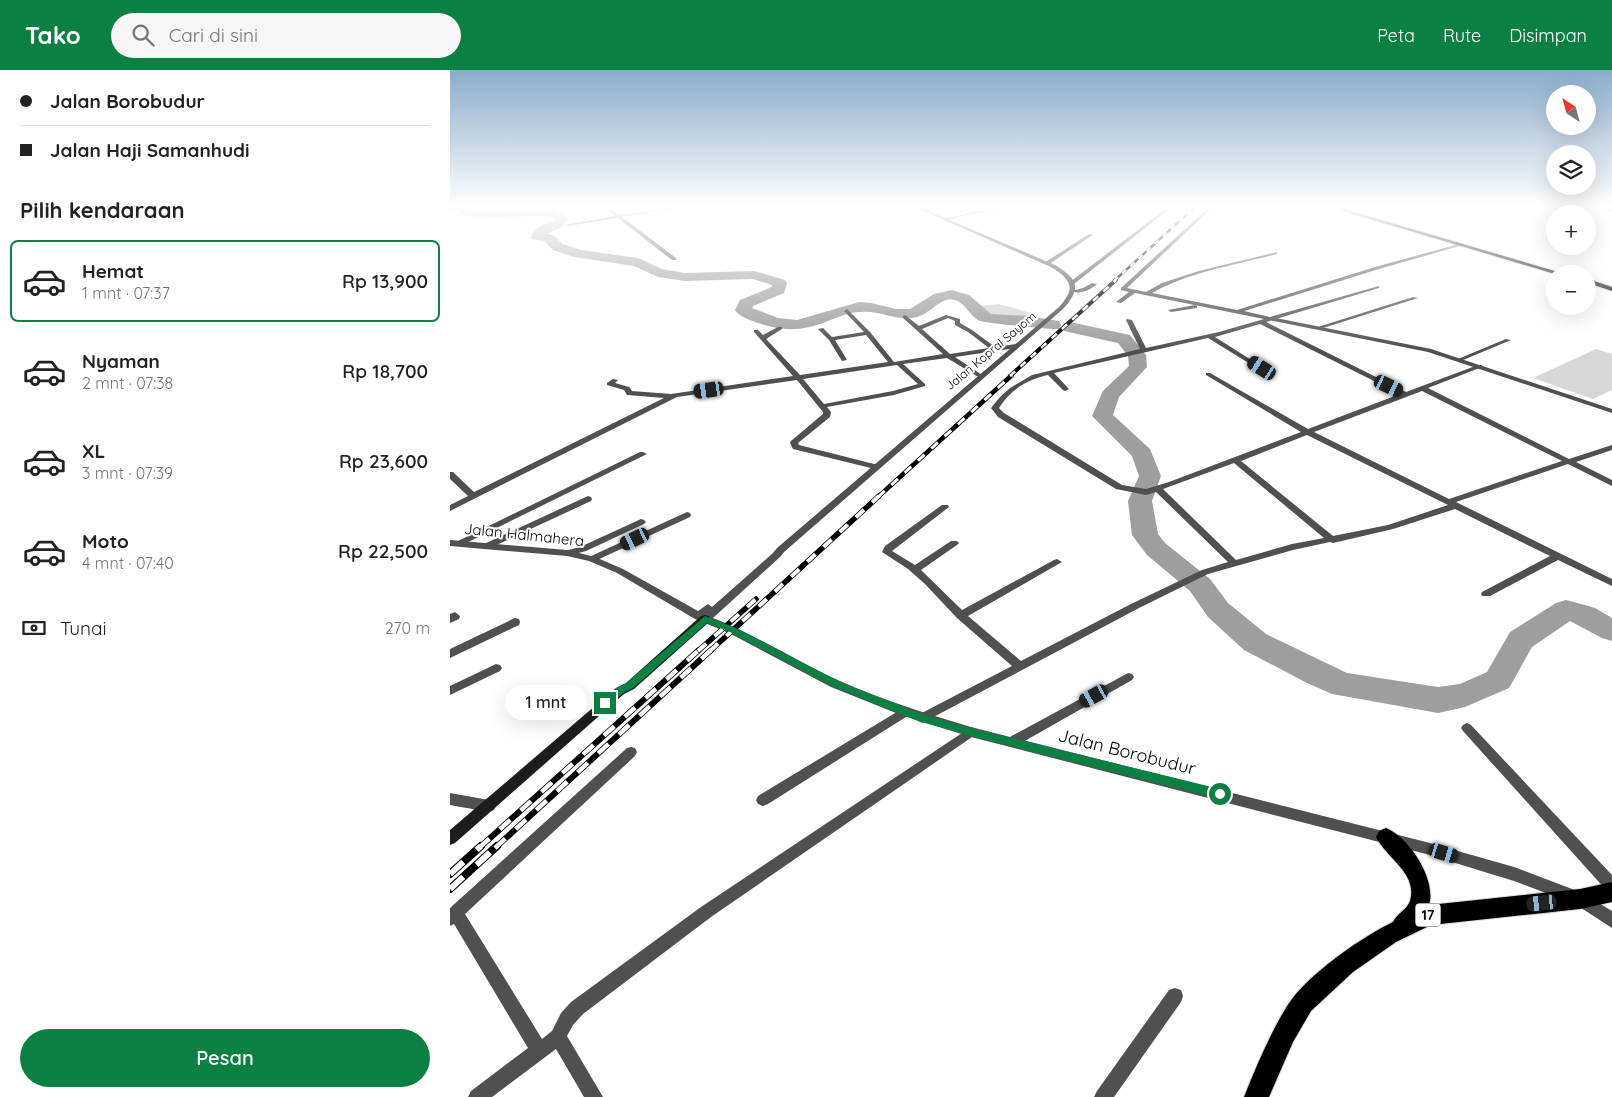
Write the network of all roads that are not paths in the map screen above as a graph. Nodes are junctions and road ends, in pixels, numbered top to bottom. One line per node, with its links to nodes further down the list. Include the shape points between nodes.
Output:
1 (667, 254): 9 (street)
2 (1026, 254): 10 (street)
3 (1061, 254): 10 (street)
4 (1109, 254): 12 (street)
5 (1161, 254): 17 (street, via 1123,290)
6 (1270, 254): 18 (street, via 1201,272 1164,284)
7 (1424, 254): 24 (street)
8 (1494, 254): 11 (highway)
9 (674, 259)
10 (1047, 263): 12 (street)
11 (1546, 269)
12 (1074, 281): 16 (street); 16 (street, via 1094,284)
13 (1596, 283): 15 (highway)
14 (1377, 287): 26 (street)
15 (1612, 288)
16 (1074, 291): 39 (street, Jalan Kopral Sayom, via 1068,301)
17 (1133, 292): 18 (street); 20 (street)
18 (1146, 294): 21 (street)
19 (1415, 298): 29 (street)
20 (1119, 302)
21 (1206, 306): 22 (street); 24 (street)
22 (1171, 310)
23 (847, 311): 34 (street)
24 (1235, 312): 26 (street)
25 (905, 316): 32 (street)
26 (1271, 318): 28 (street); 29 (street)
27 (1129, 320): 41 (street)
28 (1260, 322): 35 (street); 55 (street)
29 (1321, 327): 43 (street)
30 (780, 328): 36 (street)
31 (821, 329): 37 (street)
32 (918, 329): 40 (street, via 949,316); 42 (street)
33 (756, 331): 36 (street)
34 (868, 333): 37 (street); 45 (street)
35 (1209, 336): 41 (street); 47 (street)
36 (763, 338): 51 (street)
37 (831, 339): 44 (street)
38 (1508, 340): 43 (street)
39 (1016, 346): 40 (street); 50 (street, Jalan Kopral Sayom)
40 (994, 349): 42 (street)
41 (1143, 351): 48 (street)
42 (949, 356): 45 (street); 50 (street)
43 (1462, 359): 46 (street)
44 (844, 360)
45 (895, 363): 51 (street); 57 (street, via 924,385)
46 (1480, 366): 53 (street); 58 (street)
47 (1262, 368)
48 (1049, 372): 54 (street); 67 (street, via 1023,381 996,405 997,412 1119,487 1142,492)
49 (1208, 374): 59 (street)
50 (980, 376): 64 (street, Jalan Kopral Sayom)
51 (798, 377): 56 (street); 57 (street)
52 (615, 380): 56 (street, via 609,384 627,388 630,393)
53 (1422, 388): 55 (street); 63 (street)
54 (1065, 389)
55 (1405, 394): 59 (street)
56 (672, 396): 68 (street)
57 (823, 406): 64 (street, via 827,415 794,444 796,447)
58 (1612, 411)
59 (1307, 432): 62 (street); 70 (street)
60 (1612, 448): 63 (street)
61 (643, 454): 77 (street)
62 (1235, 460): 67 (street); 75 (street)
63 (1570, 462): 66 (street); 70 (street)
64 (875, 467): 88 (street, Jalan Kopral Sayom)
65 (450, 474): 68 (street)
66 (1612, 483)
67 (1158, 489): 83 (street)
68 (473, 496): 72 (street)
69 (588, 499): 78 (street)
70 (1453, 503): 75 (street, via 1396,525); 80 (street)
71 (945, 507): 84 (street, via 888,548 889,554)
72 (450, 508)
73 (687, 515): 81 (street)
74 (641, 522): 79 (street)
75 (1333, 540): 83 (street)
76 (954, 542): 84 (street)
77 (454, 543): 78 (street, Jalan Halmahera)
78 (487, 546): 79 (street, Jalan Halmahera)
79 (567, 554): 81 (street, Jalan Halmahera)
80 (1556, 557): 85 (street); 86 (street)
81 (592, 559): 88 (street, Jalan Halmahera)
82 (1057, 562): 87 (street)
83 (1234, 563): 91 (street, via 1179,584)
84 (915, 570): 87 (street)
85 (1611, 581)
86 (1486, 594)
87 (961, 615): 91 (street)
88 (702, 617): 95 (street, Jalan Borobudur, via 835,684); 103 (main road)
89 (515, 622): 90 (street)
90 (450, 654)
91 (1019, 666): 96 (street)
92 (496, 668): 94 (street)
93 (1128, 677): 99 (street)
94 (450, 691)
95 (904, 712): 96 (street, Jalan Borobudur); 102 (street)
96 (922, 718): 98 (street, Jalan Borobudur)
97 (1467, 728): 106 (street)
98 (971, 732): 99 (street, Jalan Borobudur); 113 (street, via 706,912 576,1008)
99 (1012, 742): 104 (street, Jalan Borobudur)
100 (631, 752): 109 (street)
101 (450, 799): 103 (street)
102 (763, 800)
103 (488, 806): 105 (main road)
104 (1386, 837): 108 (street, Jalan Borobudur, via 1514,874); 111 (highway, via 1404,854 1417,875 1422,893 1415,913)
105 (450, 839)
106 (1612, 886)
107 (1612, 892): 108 (highway, 17)
108 (1580, 899): 110 (street, Jalan Borobudur); 111 (highway, 17, via 1428,915)
109 (453, 916): 114 (street)
110 (1612, 920)
111 (1389, 935): 118 (highway, 17, via 1345,964 1303,1003)
112 (1175, 996): 117 (street)
113 (558, 1037): 114 (street); 116 (street)
114 (539, 1050): 115 (street)
115 (477, 1097)
116 (594, 1097)
117 (1103, 1097)
118 (1256, 1097)

